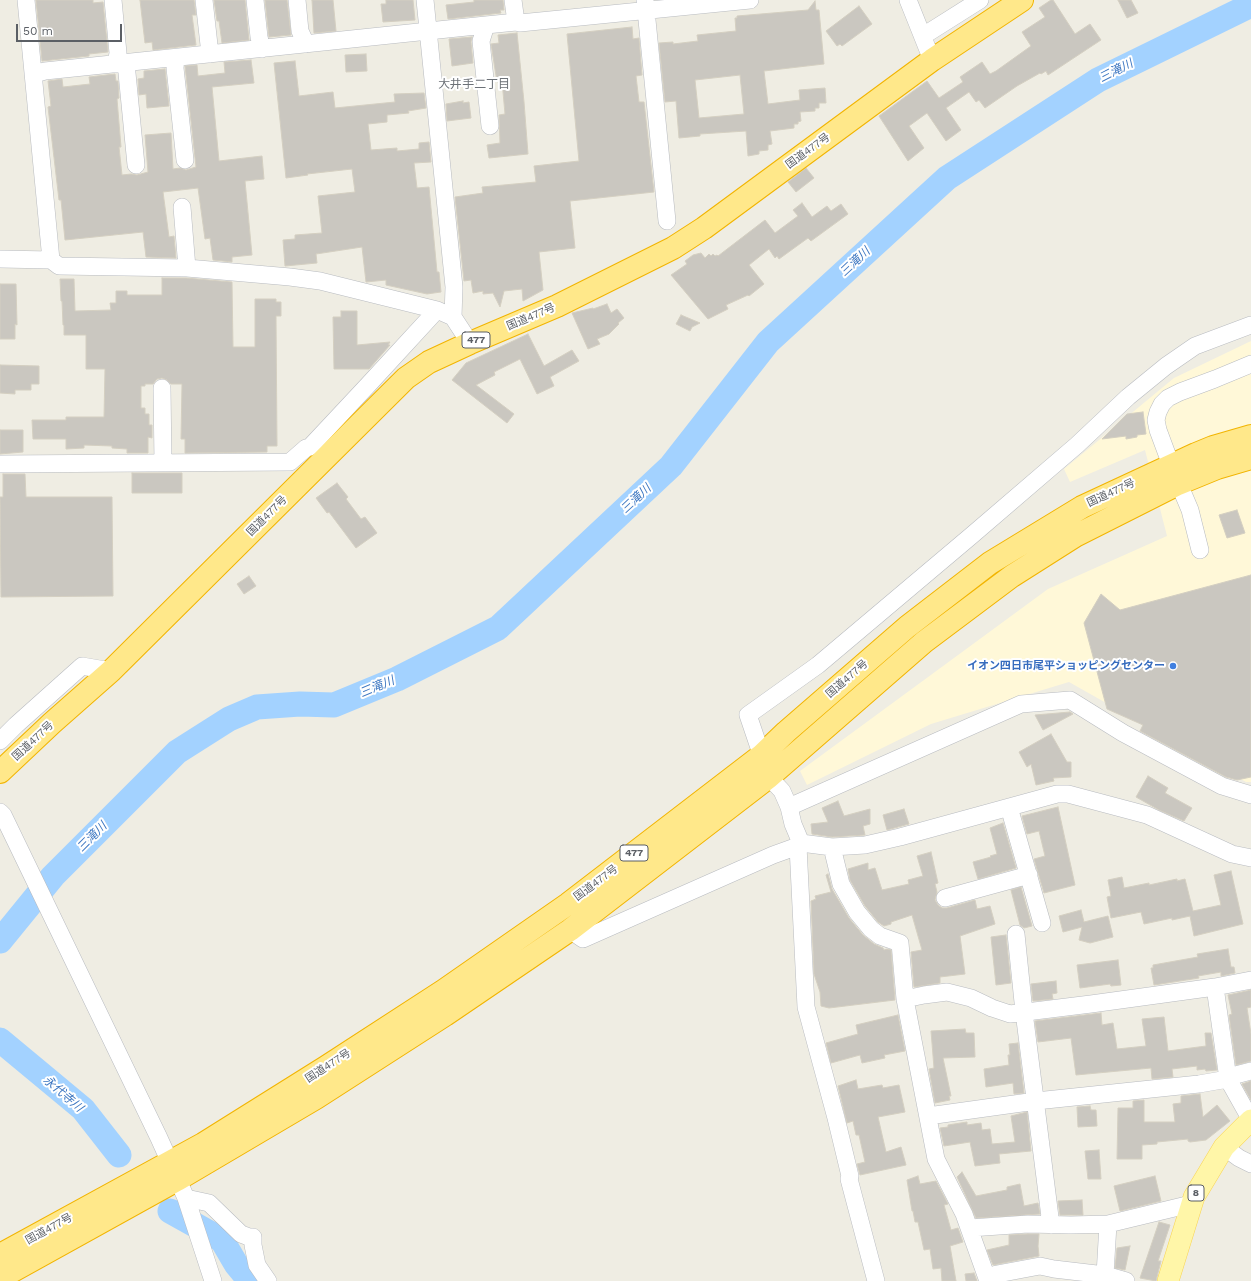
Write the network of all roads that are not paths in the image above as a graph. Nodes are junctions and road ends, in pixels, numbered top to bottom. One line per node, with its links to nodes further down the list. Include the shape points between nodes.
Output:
1 (26, 0): 23 (street)
2 (113, 0): 22 (street)
3 (204, 0): 19 (street)
4 (255, 0): 18 (street)
5 (297, 0): 17 (street, via 300,31)
6 (425, 0): 15 (street)
7 (513, 0): 13 (street)
8 (750, 0): 12 (street)
9 (908, 0): 16 (street)
10 (980, 0): 16 (street)
11 (1022, 0): 21 (highway, 国道477号 / 477)
12 (645, 5): 13 (street); 28 (street)
13 (516, 22): 14 (street)
14 (486, 25): 15 (street); 24 (street, via 481,41)
15 (428, 31): 17 (street); 33 (street, via 454,287)
16 (923, 36): 21 (street)
17 (306, 44): 18 (street)
18 (262, 49): 19 (street)
19 (210, 54): 20 (street)
20 (176, 58): 22 (street); 25 (street)
21 (932, 60): 35 (highway, 国道477号 / 477, via 704,228 673,248 557,306)
22 (121, 63): 23 (street); 26 (street)
23 (34, 74): 30 (street)
24 (490, 126)
25 (185, 160)
26 (136, 165)
27 (182, 207): 31 (street)
28 (667, 221)
29 (0, 259): 30 (street)
30 (51, 260): 31 (street, via 59,266)
31 (188, 268): 32 (street, via 320,281)
32 (437, 310): 33 (street); 40 (street, via 310,446 290,462)
33 (453, 317): 35 (street)
34 (1251, 325): 46 (street, via 1195,346 1166,366 818,665 748,715)
35 (470, 343): 44 (highway, 国道477号 / 477, via 429,362 406,378)
36 (1251, 364): 42 (street, via 1180,392 1162,404 1156,420)
37 (162, 388): 40 (street)
38 (1251, 436): 42 (highway, 国道477号 / 477, via 1213,447)
39 (1251, 458): 42 (highway, 国道477号 / 477, via 1217,468)
40 (163, 463): 41 (street)
41 (0, 464)
42 (1175, 474): 43 (street, via 1190,510); 46 (highway, 国道477号 / 477, via 1082,507 990,563 907,627); 48 (highway, 国道477号 / 477, via 1012,576 924,642)
43 (1200, 550)
44 (111, 671): 45 (street, via 82,666); 47 (highway, 国道477号 / 477)
45 (3, 733)
46 (762, 755): 48 (street); 72 (highway, 国道477号 / 477, via 568,904 443,991 326,1068 203,1144)
47 (0, 772)
48 (769, 777): 50 (street, via 782,791); 59 (highway, 国道477号 / 477)
49 (1251, 795): 50 (street, via 1222,786 1123,733 1070,700 1021,704)
50 (789, 807): 53 (street)
51 (1009, 807): 54 (street, via 865,845); 55 (street, via 1057,794 1068,794 1147,815 1232,854); 56 (street)
52 (2, 814): 72 (street)
53 (800, 845): 54 (street); 59 (street, via 583,939); 83 (street, via 806,1006)
54 (832, 847): 63 (street, via 841,884 857,912 880,936 900,943)
55 (1251, 858)
56 (1028, 875): 57 (street); 58 (street)
57 (945, 898)
58 (1042, 922)
59 (570, 930): 72 (highway, 国道477号 / 477, via 445,1015)
60 (1016, 934): 64 (street)
61 (1251, 980): 62 (street)
62 (1215, 987): 64 (street); 66 (street)
63 (905, 999): 64 (street, via 947,992 965,996 1010,1014); 68 (street)
64 (1024, 1012): 67 (street)
65 (1251, 1071): 66 (street)
66 (1228, 1078): 67 (street, via 1199,1084); 69 (street)
67 (1036, 1101): 68 (street); 75 (street)
68 (928, 1116): 76 (street, via 936,1159)
69 (1251, 1120): 70 (main road, 8)
70 (1238, 1156): 71 (street); 73 (main road, 8, via 1194,1197)
71 (1251, 1178)
72 (180, 1186): 77 (highway, 国道477号 / 477); 79 (highway, 国道477号 / 477); 81 (street); 82 (street, via 209,1203 241,1234 253,1237 257,1265)
73 (1191, 1204): 74 (street); 85 (main road, 8)
74 (1108, 1224): 75 (street); 78 (street)
75 (1051, 1225): 76 (street)
76 (970, 1228): 80 (street)
77 (0, 1255)
78 (1105, 1275): 80 (street, via 1040,1266 997,1274); 84 (street)
79 (0, 1278)
80 (988, 1279)
81 (213, 1281)
82 (268, 1281)
83 (876, 1281)
84 (1126, 1281)
85 (1168, 1281)

